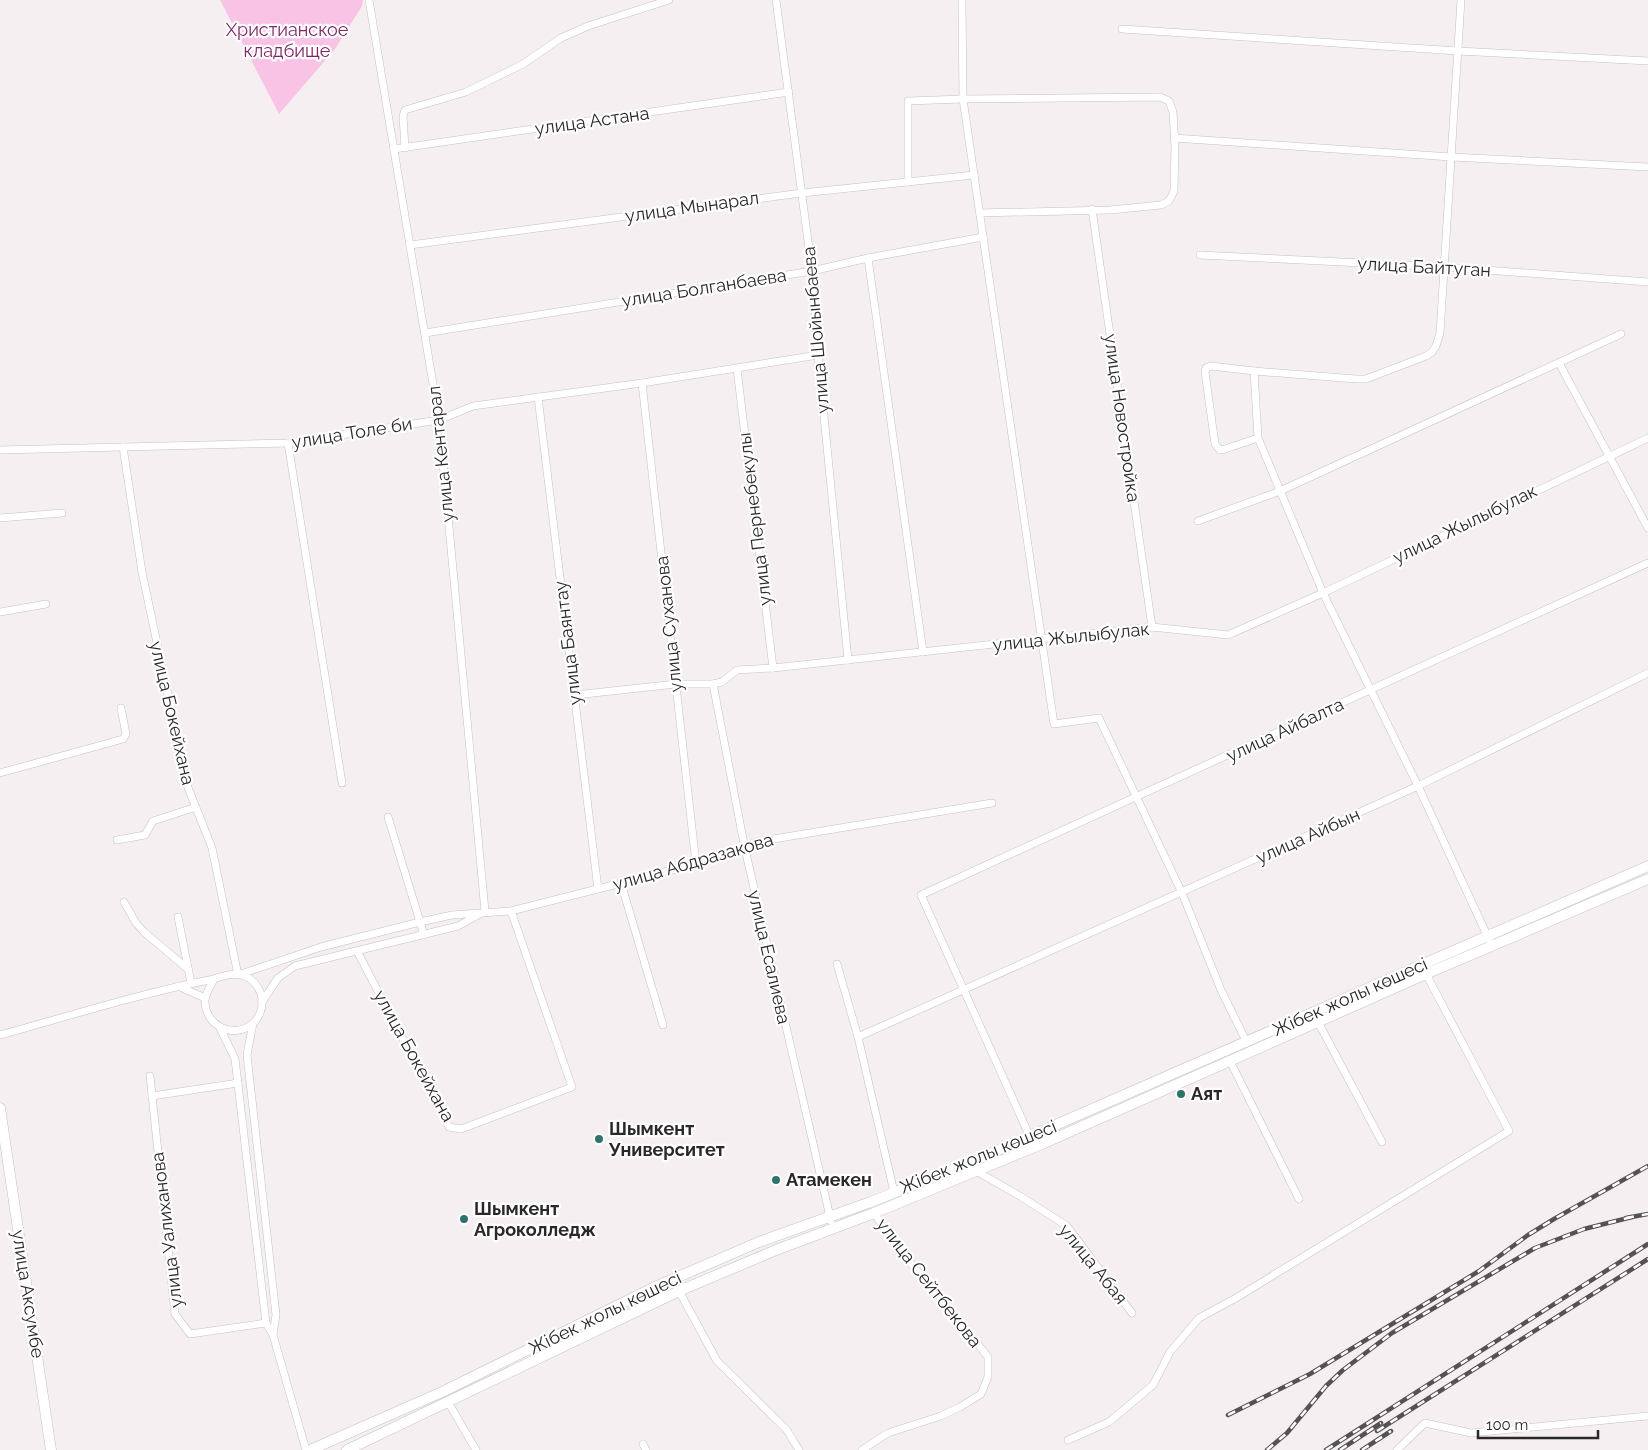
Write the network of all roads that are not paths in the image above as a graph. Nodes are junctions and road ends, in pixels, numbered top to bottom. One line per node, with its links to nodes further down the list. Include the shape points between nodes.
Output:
1 (369, 0): 13 (street, улица Кентарал)
2 (669, 0): 12 (street, via 588,26 466,92 405,110)
3 (776, 0): 9 (street, улица Шойынбаева)
4 (962, 0): 10 (street)
5 (1461, 0): 7 (street)
6 (1122, 29): 7 (street)
7 (1458, 51): 8 (street); 14 (street)
8 (1648, 61)
9 (789, 92): 12 (street, улица Астана); 18 (street, улица Шойынбаева)
10 (963, 99): 11 (street, via 1160,97 1169,101); 16 (street); 17 (street, via 908,101)
11 (1174, 138): 14 (street); 19 (street, via 1174,191 1169,201 1161,205)
12 (405, 148): 13 (street, улица Астана)
13 (394, 149): 22 (street, улица Кентарал)
14 (1451, 157): 15 (street); 25 (street)
15 (1648, 167)
16 (974, 175): 17 (street, улица Мынарал); 20 (street)
17 (908, 182): 18 (street, улица Мынарал)
18 (802, 193): 22 (street, улица Мынарал); 26 (street, улица Шойынбаева)
19 (1092, 209): 20 (street); 52 (street, улица Новостройка)
20 (980, 213): 21 (street)
21 (983, 237): 24 (street, улица Болганбаева); 53 (street)
22 (410, 245): 28 (street, улица Кентарал)
23 (1200, 255): 25 (street, улица Байтуган)
24 (868, 258): 26 (street, улица Болганбаева); 54 (street)
25 (1445, 268): 27 (street, улица Байтуган); 33 (street, via 1439,339 1426,356 1366,379)
26 (812, 270): 28 (street, улица Болганбаева); 30 (street, улица Шойынбаева)
27 (1648, 282)
28 (425, 333): 36 (street, улица Кентарал)
29 (1621, 334): 31 (street)
30 (818, 355): 32 (street, улица Толе би); 55 (street, улица Шойынбаева)
31 (1559, 363): 42 (street); 43 (street)
32 (737, 369): 34 (street, улица Толе би); 56 (street, улица Пернебекулы)
33 (1254, 371): 37 (street); 37 (street, via 1211,366 1205,372 1216,448 1225,449)
34 (642, 383): 35 (street, улица Толе би); 58 (street, улица Суханова)
35 (538, 397): 36 (street, улица Толе би, via 473,406); 61 (street, улица Баянтау)
36 (439, 420): 39 (street, улица Толе би); 80 (street, улица Кентарал)
37 (1258, 438): 43 (street)
38 (1648, 438): 42 (street, улица Жылыбулак)
39 (288, 443): 40 (street, улица Толе би); 64 (street)
40 (123, 447): 41 (street, улица Толе би); 68 (street, улица Бокейхана, via 142,572 187,785)
41 (0, 450)
42 (1609, 455): 47 (street); 49 (street, улица Жылыбулак)
43 (1280, 491): 46 (street); 49 (street)
44 (62, 513): 45 (street)
45 (0, 518)
46 (1198, 521)
47 (1648, 528)
48 (1648, 563): 60 (street, улица Айбалта)
49 (1322, 592): 52 (street, улица Жылыбулак, via 1228,636); 60 (street)
50 (46, 604): 51 (street)
51 (0, 612)
52 (1152, 628): 53 (street, улица Жылыбулак)
53 (1043, 640): 54 (street, улица Жылыбулак); 66 (street, via 1054,724 1099,718)
54 (923, 652): 55 (street, улица Жылыбулак)
55 (848, 660): 56 (street, улица Жылыбулак)
56 (773, 668): 59 (street, улица Жылыбулак, via 737,670 722,682)
57 (1648, 673): 65 (street, улица Айбын)
58 (676, 684): 59 (street, улица Жылыбулак); 61 (street, улица Жылыбулак); 72 (street, улица Суханова)
59 (713, 684): 71 (street, улица Есалиева)
60 (1371, 690): 65 (street); 66 (street, улица Айбалта)
61 (575, 695): 76 (street, улица Баянтау)
62 (120, 708): 63 (street, via 126,734 123,739)
63 (0, 773)
64 (342, 783)
65 (1418, 786): 77 (street, улица Айбын); 84 (street)
66 (1136, 798): 77 (street); 93 (street, улица Айбалта, via 921,895)
67 (992, 802): 71 (street, улица Абдразакова, via 754,842)
68 (196, 807): 70 (street, via 153,821 145,835); 89 (street, улица Бокейхана, via 212,848)
69 (388, 817): 82 (street)
70 (118, 840)
71 (744, 849): 72 (street, улица Абдразакова); 114 (street, улица Есалиева)
72 (696, 864): 75 (street, улица Абдразакова)
73 (1648, 866): 84 (main road, Жібек жолы көшесі)
74 (1648, 880): 84 (main road, Жібек жолы көшесі)
75 (622, 883): 76 (street, улица Абдразакова); 98 (street)
76 (598, 889): 79 (street, улица Абдразакова)
77 (1182, 893): 93 (street, улица Айбын); 102 (street, via 1221,990)
78 (124, 902): 87 (street, via 144,932)
79 (511, 911): 80 (street, улица Абдразакова); 85 (street, улица Бокейхана, via 572,1087 461,1129 449,1127)
80 (485, 912): 82 (street, улица Абдразакова); 83 (street, улица Абдразакова, via 458,926)
81 (178, 917): 87 (street)
82 (420, 922): 83 (street); 89 (street, улица Абдразакова, via 321,947)
83 (424, 935): 85 (street, улица Абдразакова)
84 (1490, 941): 88 (main road, Жібек жолы көшесі); 102 (main road, Жібек жолы көшесі)
85 (358, 951): 95 (street, улица Абдразакова, via 295,966 278,978)
86 (837, 964): 101 (street)
87 (189, 970): 91 (street)
88 (1426, 974): 96 (main road, Жібек жолы көшесі); 122 (street, via 1509,1132 1198,1318 1170,1352 1153,1386 1109,1422)
89 (238, 975): 90 (street); 95 (street, via 252,981)
90 (214, 979): 91 (street); 94 (street)
91 (192, 983): 92 (street)
92 (178, 986): 94 (street); 100 (street)
93 (963, 990): 101 (street, улица Айбын); 108 (street)
94 (205, 998): 99 (street, via 211,1020)
95 (262, 1002): 97 (street)
96 (1318, 1022): 103 (main road, Жібек жолы көшесі); 109 (street)
97 (254, 1023): 99 (street, via 232,1031); 119 (street, via 247,1055 276,1315)
98 (663, 1025)
99 (220, 1028): 105 (street, via 235,1059)
100 (0, 1035)
101 (858, 1037): 111 (street)
102 (1247, 1043): 108 (main road, Жібек жолы көшесі)
103 (1230, 1061): 110 (main road, Жібек жолы көшесі); 112 (street)
104 (150, 1076): 106 (street, улица Уалиханова)
105 (238, 1083): 106 (street); 118 (street)
106 (152, 1096): 118 (street, улица Уалиханова, via 176,1314 190,1334)
107 (0, 1108): 123 (main road, улица Аксумбе)
108 (1030, 1137): 111 (main road, Жібек жолы көшесі)
109 (1382, 1142)
110 (976, 1172): 113 (main road, Жібек жолы көшесі); 117 (street, улица Абая, via 1067,1226)
111 (894, 1192): 114 (main road, Жібек жолы көшесі)
112 (1299, 1199)
113 (874, 1213): 115 (main road, Жібек жолы көшесі); 129 (street, улица Сейтбекова, via 898,1249 988,1357 988,1377 981,1394 941,1416 888,1434)
114 (829, 1216): 115 (street, улица Есалиева); 125 (main road, Жібек жолы көшесі, via 657,1286 442,1392)
115 (833, 1229): 116 (main road, Жібек жолы көшесі)
116 (679, 1291): 120 (main road, Жібек жолы көшесі); 128 (street, via 717,1361 786,1430)
117 (1132, 1313)
118 (266, 1323): 119 (street)
119 (273, 1335): 124 (street)
120 (448, 1402): 126 (main road, Жібек жолы көшесі); 127 (street)
121 (1648, 1416): 130 (street, via 1471,1433 1425,1423)
122 (1068, 1440)
123 (52, 1450)
124 (306, 1450)
125 (310, 1450)
126 (347, 1450)
127 (476, 1450)
128 (799, 1450)
129 (862, 1450)
130 (1397, 1450)

